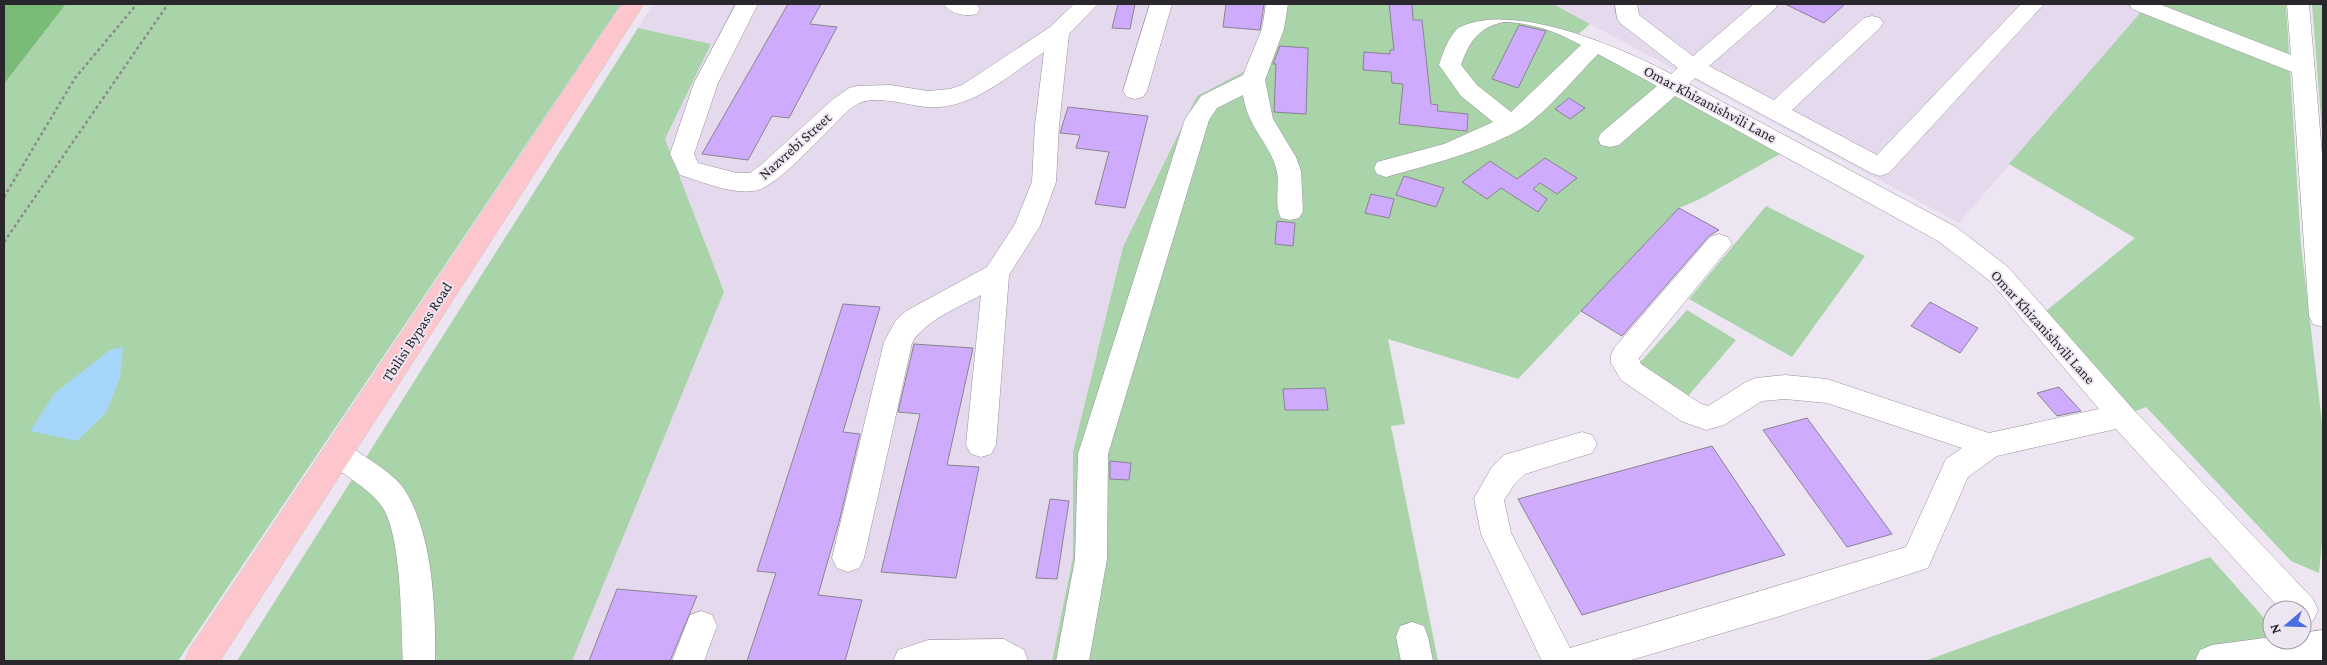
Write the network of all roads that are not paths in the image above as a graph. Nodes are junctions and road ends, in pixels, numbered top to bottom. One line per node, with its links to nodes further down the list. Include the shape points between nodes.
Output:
1 (633, 4): 30 (highway, Tbilisi Bypass Road)
2 (747, 4): 12 (street, Nazvrebi Street, via 706,83 682,154 689,169 737,182 755,182 857,94 890,93 928,99 951,97 970,91)
3 (1087, 4): 12 (street, Nazvrebi Street)
4 (1161, 4): 17 (street)
5 (1277, 4): 16 (street, via 1273,29)
6 (1626, 4): 15 (street, via 1628,18)
7 (1767, 4): 15 (street)
8 (2033, 4): 18 (street, via 1880,167)
9 (2140, 4): 14 (street)
10 (2298, 4): 14 (street)
11 (1872, 23): 18 (street)
12 (1058, 32): 24 (street, via 1044,182 1027,226)
13 (1596, 43): 15 (street, Omar Khizanishvili Lane); 19 (street); 19 (street, Omar Khizanishvili Lane, via 1554,24 1526,17 1496,16 1477,22 1464,33 1454,48 1450,65 1456,78)
14 (2303, 68): 25 (street)
15 (1684, 76): 18 (street); 20 (street); 26 (street, Omar Khizanishvili Lane, via 1948,234 1998,274)
16 (1253, 80): 22 (street, via 1261,120 1288,169); 42 (street, via 1209,102 1197,119 1093,454 1091,559)
17 (1135, 91)
18 (1776, 112)
19 (1511, 124): 21 (street, via 1452,150)
20 (1610, 139)
21 (1386, 168)
22 (1290, 210)
23 (1719, 244): 29 (street, via 1625,355 1625,363 1631,372 1691,413 1706,418 1714,417 1756,390 1785,387 1828,391)
24 (996, 274): 28 (street); 31 (street, via 916,319 898,342)
25 (2323, 316)
26 (2122, 416): 29 (street); 32 (street, Omar Khizanishvili Lane)
27 (1582, 444): 43 (street, via 1515,464 1489,498 1496,534)
28 (981, 445)
29 (1990, 445): 44 (street, via 1957,468 1917,558)
30 (337, 453): 37 (highway, Tbilisi Bypass Road); 38 (street, via 394,498 409,538 419,629)
31 (848, 558)
32 (2293, 600)
33 (2312, 621): 35 (street, Omar Khizanishvili Lane)
34 (701, 626): 39 (street)
35 (2323, 634)
36 (2323, 645): 45 (street)
37 (201, 661)
38 (419, 661)
39 (688, 661)
40 (910, 661): 41 (street, via 928,656 1004,655)
41 (1012, 661)
42 (1072, 661)
43 (1559, 661)
44 (1576, 661)
45 (2212, 661)

